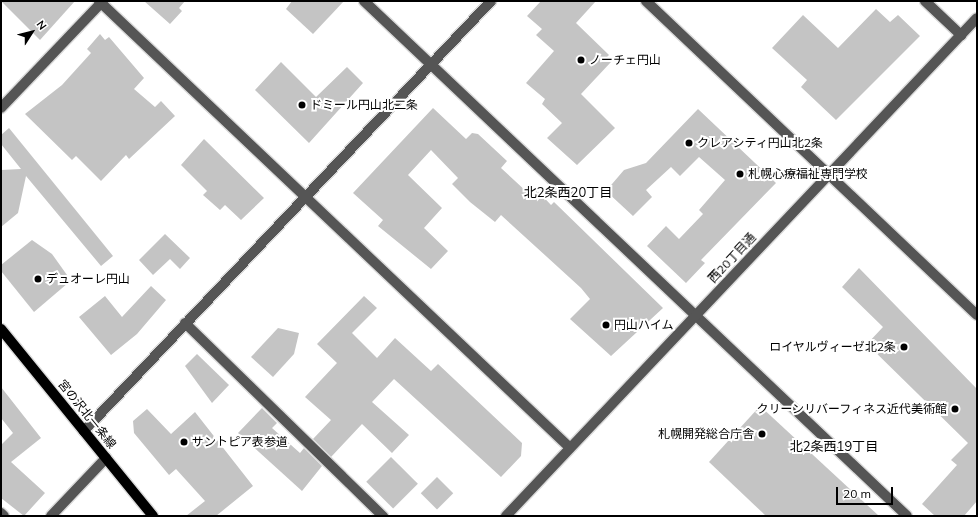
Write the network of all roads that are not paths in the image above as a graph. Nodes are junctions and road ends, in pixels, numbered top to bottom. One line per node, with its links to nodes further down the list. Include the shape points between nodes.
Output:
1 (364, 1): 8 (street)
2 (491, 1): 8 (street)
3 (646, 1): 10 (street)
4 (925, 1): 7 (street)
5 (101, 2): 9 (street); 11 (street)
6 (977, 18): 7 (street, 西20丁目通)
7 (961, 35): 10 (street, 西20丁目通)
8 (431, 64): 11 (street); 13 (street)
9 (1, 108)
10 (828, 175): 12 (street); 13 (street, 西20丁目通)
11 (305, 197): 14 (street); 17 (street)
12 (977, 315)
13 (695, 316): 17 (street, 西20丁目通); 25 (street)
14 (185, 323): 16 (street); 23 (street)
15 (1, 329): 16 (main road, 宮の沢北一条線)
16 (84, 431): 18 (main road, 宮の沢北一条線)
17 (570, 448): 24 (street, 西20丁目通)
18 (106, 458): 21 (street); 22 (main road, 宮の沢北一条線)
19 (1, 513): 20 (street)
20 (4, 516)
21 (52, 516)
22 (153, 516)
23 (383, 516)
24 (506, 516)
25 (908, 516)

